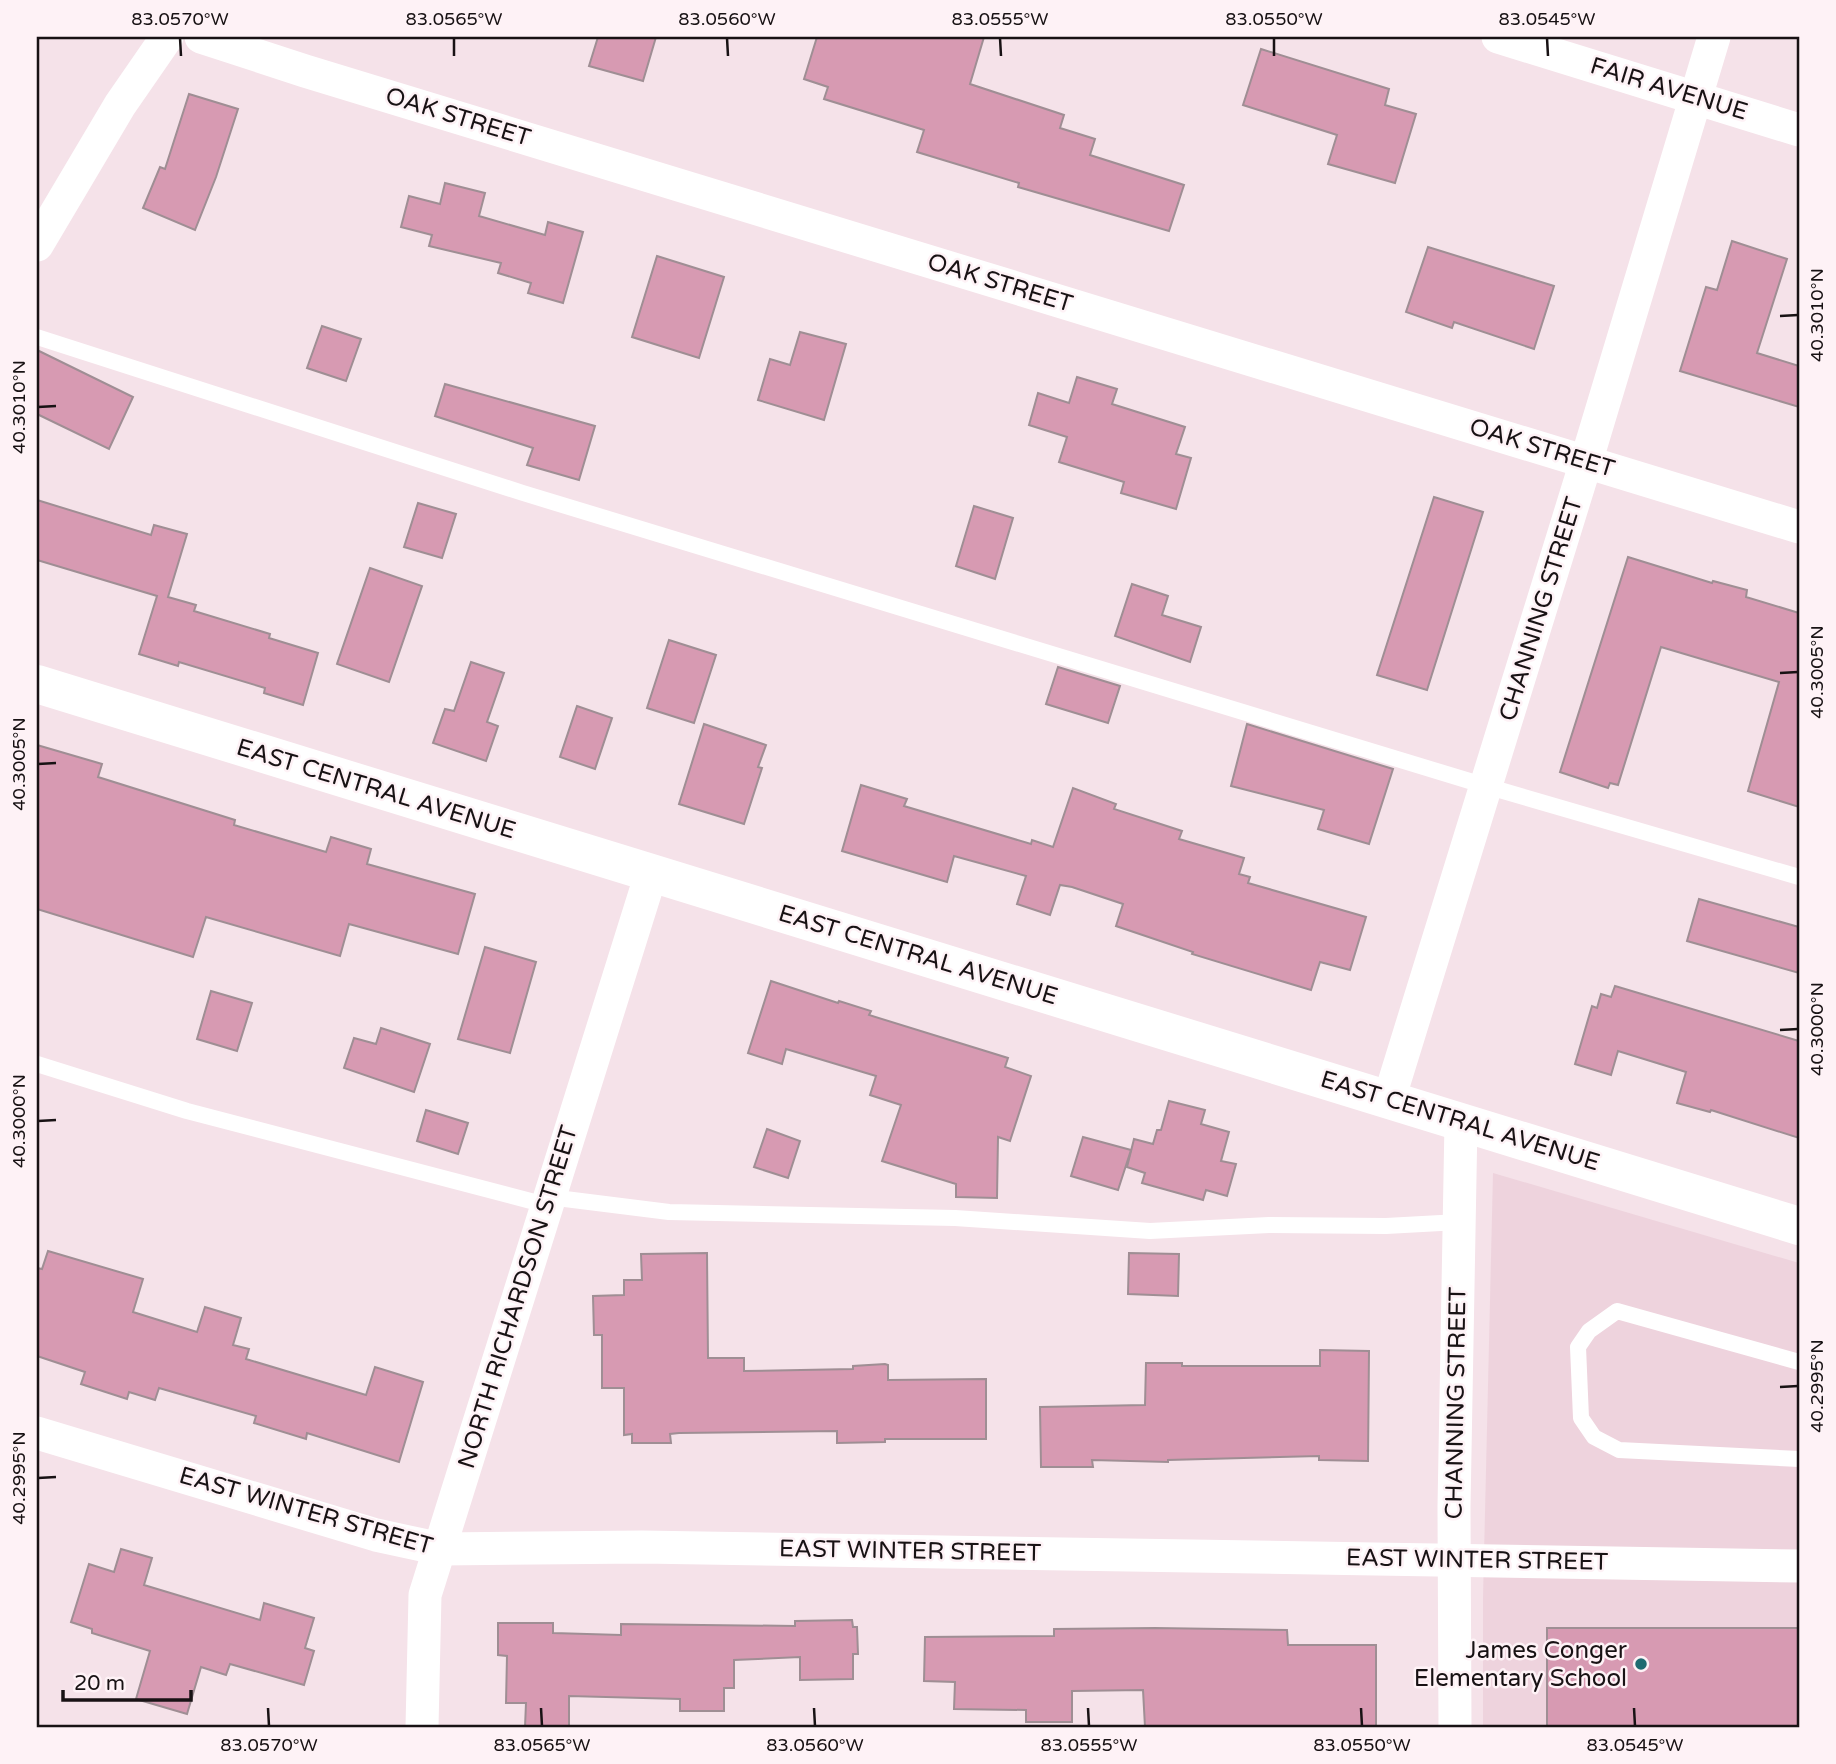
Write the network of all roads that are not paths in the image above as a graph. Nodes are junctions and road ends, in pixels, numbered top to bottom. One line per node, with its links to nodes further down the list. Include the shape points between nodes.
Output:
1 (167, 37): 7 (street, via 120,105)
2 (201, 37): 9 (street, OAK STREET)
3 (1498, 37): 5 (street, FAIR AVENUE)
4 (1714, 37): 5 (street, CHANNING STREET)
5 (1697, 98): 6 (street, FAIR AVENUE); 9 (street, CHANNING STREET)
6 (1799, 130)
7 (37, 245)
8 (37, 337): 12 (lane, via 523,493)
9 (1586, 462): 10 (street, OAK STREET); 12 (street, CHANNING STREET)
10 (1799, 527)
11 (37, 684): 13 (main road, EAST CENTRAL AVENUE)
12 (1486, 786): 14 (lane); 16 (street, CHANNING STREET)
13 (652, 874): 16 (main road, EAST CENTRAL AVENUE); 18 (street, NORTH RICHARDSON STREET)
14 (1799, 877)
15 (37, 1063): 18 (lane, via 187,1111)
16 (1389, 1099): 17 (main road, EAST CENTRAL AVENUE)
17 (1461, 1122): 19 (street, CHANNING STREET); 20 (main road, EAST CENTRAL AVENUE)
18 (548, 1201): 19 (lane, via 669,1212 955,1218 1150,1231 1269,1224); 24 (street, NORTH RICHARDSON STREET)
19 (1458, 1222): 25 (street, CHANNING STREET)
20 (1799, 1226)
21 (1799, 1362): 23 (lane, via 1617,1311 1589,1331 1578,1347 1581,1418 1594,1437 1619,1450)
22 (37, 1433): 24 (street, EAST WINTER STREET, via 376,1535)
23 (1799, 1459)
24 (441, 1549): 25 (street, EAST WINTER STREET, via 642,1546); 27 (street, NORTH RICHARDSON STREET, via 425,1595)
25 (1454, 1560): 26 (street, EAST WINTER STREET); 28 (street, CHANNING STREET)
26 (1799, 1566)
27 (422, 1727)
28 (1455, 1727)

